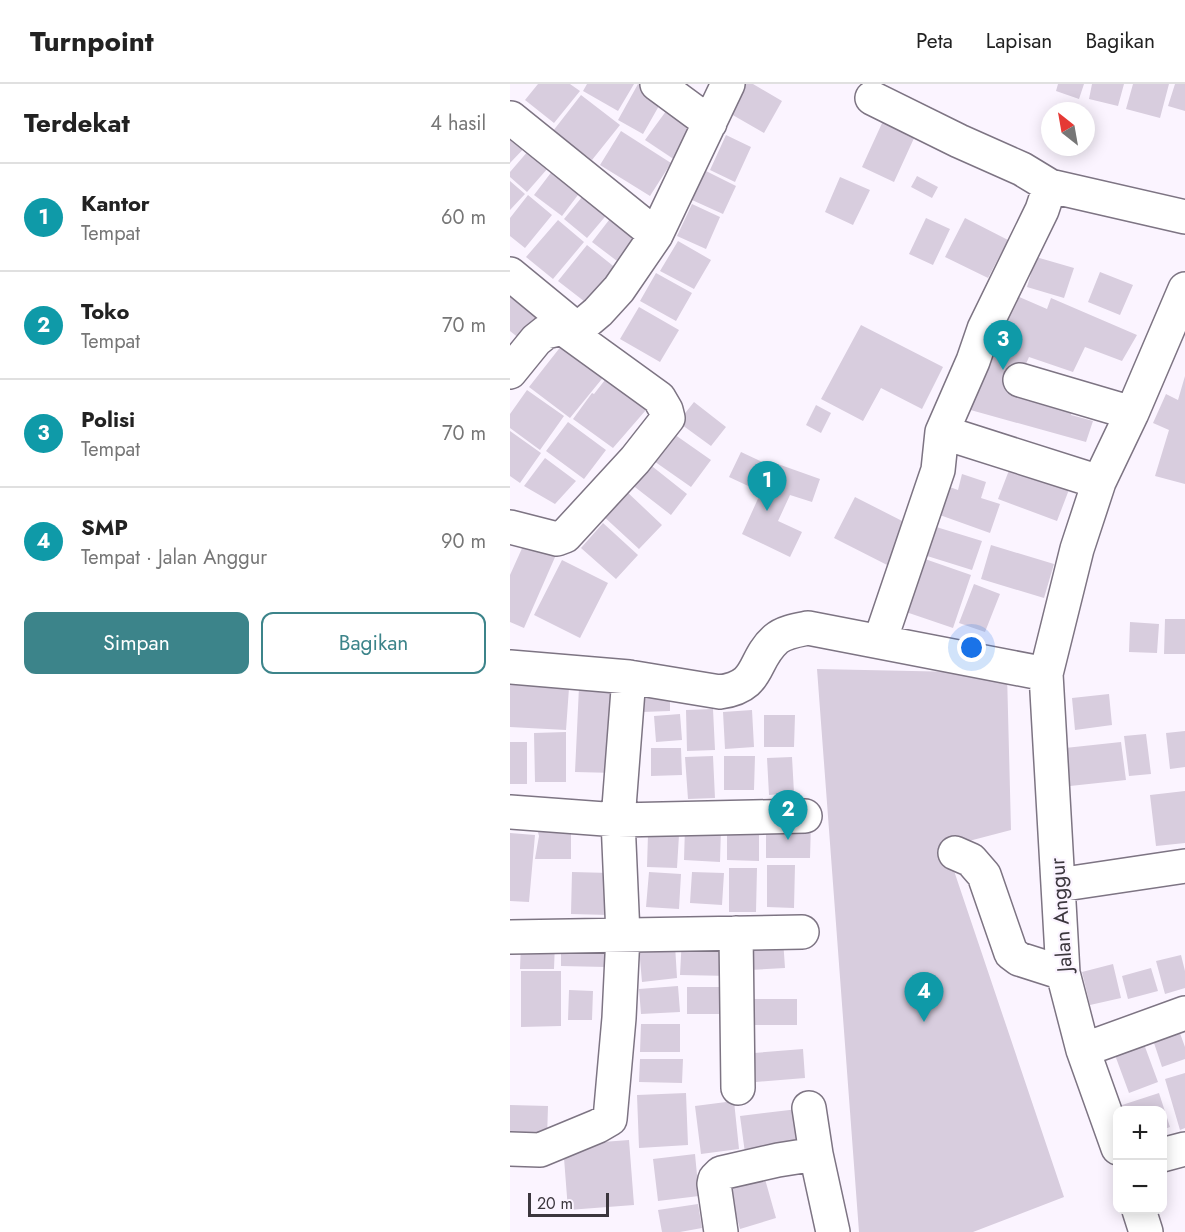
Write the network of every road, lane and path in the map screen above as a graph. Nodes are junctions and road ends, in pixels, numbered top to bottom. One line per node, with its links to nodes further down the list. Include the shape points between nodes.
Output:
1 (657, 84): 5 (street)
2 (728, 84): 5 (street)
3 (872, 98): 6 (street)
4 (511, 118): 8 (street)
5 (710, 123): 8 (street)
6 (1050, 186): 7 (street); 15 (street)
7 (1185, 217)
8 (656, 235): 11 (street, via 598,312 585,323)
9 (510, 273): 11 (street)
10 (1185, 289): 14 (street, Jalan Anggur)
11 (567, 326): 12 (street, via 546,332 536,340); 17 (street, via 659,398 668,418 565,536 557,539)
12 (510, 372)
13 (1020, 380): 14 (street)
14 (1132, 413): 16 (street, Jalan Anggur)
15 (942, 432): 16 (street); 18 (street, via 938,470)
16 (1099, 482): 20 (street, Jalan Anggur, via 1077,549)
17 (510, 527)
18 (880, 641): 20 (street); 21 (street, via 808,628 789,632 777,638 744,686 720,693)
19 (510, 667): 21 (street)
20 (1046, 674): 27 (street, Jalan Anggur)
21 (628, 677): 24 (street)
22 (510, 812): 24 (street)
23 (805, 816): 24 (street)
24 (618, 820): 30 (street)
25 (955, 853): 33 (street, via 971,860 984,875 1011,953)
26 (1185, 866): 27 (street)
27 (1058, 885): 33 (street, Jalan Anggur)
28 (802, 932): 29 (street)
29 (736, 933): 30 (street); 36 (street)
30 (623, 935): 31 (street); 39 (street, via 610,1119 540,1150)
31 (510, 937): 32 (street)
32 (510, 946)
33 (1063, 973): 35 (street, Jalan Anggur)
34 (1185, 1013): 35 (street)
35 (1083, 1050): 38 (street, Jalan Anggur)
36 (738, 1088)
37 (809, 1107): 41 (street)
38 (1113, 1134)
39 (510, 1149)
40 (1185, 1149): 42 (street)
41 (816, 1154): 44 (street, via 721,1173 714,1184); 45 (street)
42 (1167, 1154)
43 (1141, 1214): 46 (street)
44 (721, 1232)
45 (833, 1232)
46 (1146, 1232)

